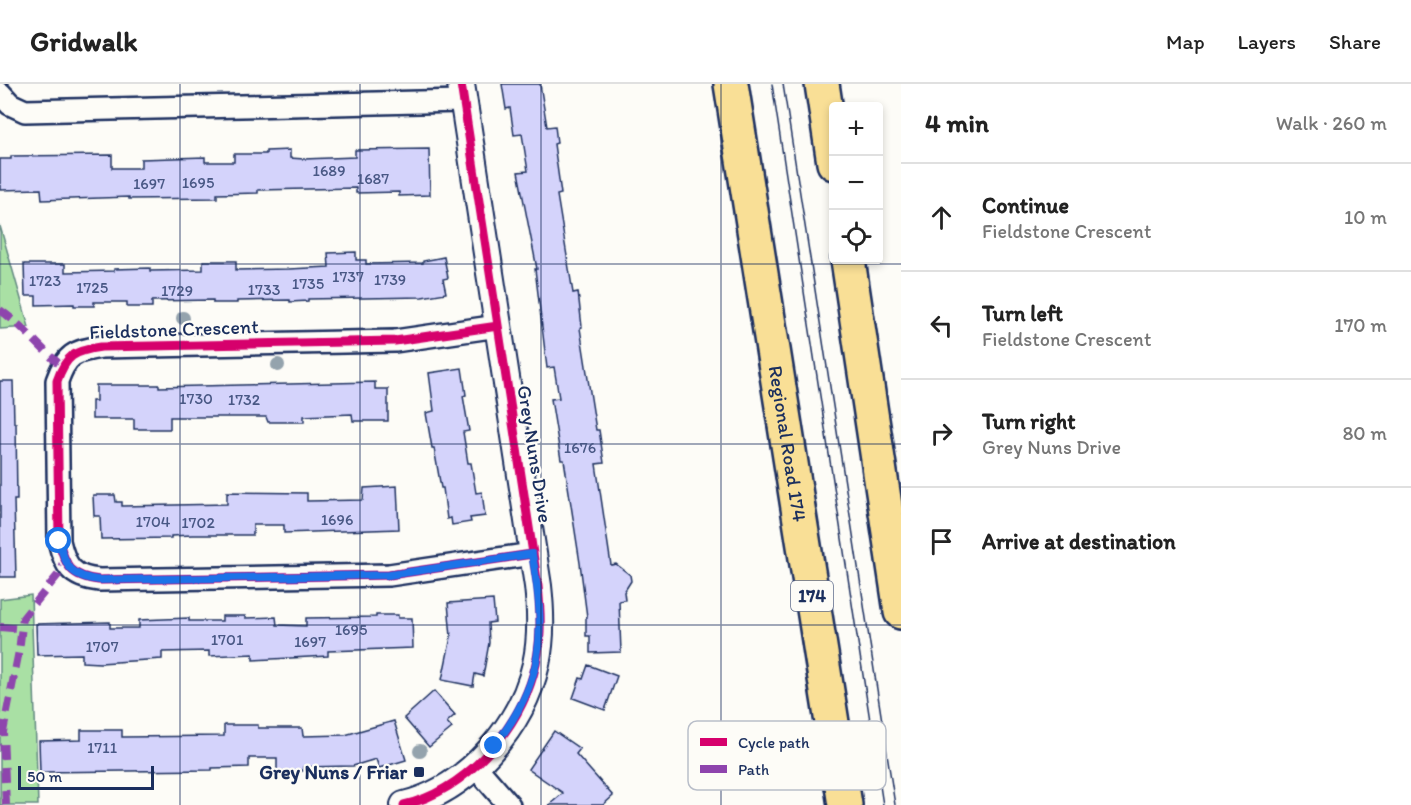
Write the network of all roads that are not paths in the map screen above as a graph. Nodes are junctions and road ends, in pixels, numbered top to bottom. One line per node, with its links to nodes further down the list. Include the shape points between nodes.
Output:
1 (712, 84): 11 (highway)
2 (731, 84): 11 (highway, Regional Road 174 / 174)
3 (822, 84): 8 (highway)
4 (828, 84): 7 (highway)
5 (0, 93): 6 (street, via 10,104 25,111)
6 (462, 93): 10 (street, Grey Nuns Drive)
7 (830, 102)
8 (833, 156)
9 (850, 264): 13 (highway)
10 (498, 326): 12 (street, Grey Nuns Drive); 12 (street, Fieldstone Crescent, via 395,341 80,350 62,366 57,381 59,541 64,560 73,572 99,580 389,575)
11 (780, 388): 14 (highway, Regional Road 174 / 174)
12 (532, 554): 15 (street, Grey Nuns Drive, via 541,617 536,666 510,726)
13 (901, 612)
14 (832, 721)
15 (475, 766): 17 (street, Grey Nuns Drive, via 454,783); 18 (street)
16 (843, 790): 19 (highway, Regional Road 174 / 174)
17 (404, 805)
18 (509, 805)
19 (845, 805)

